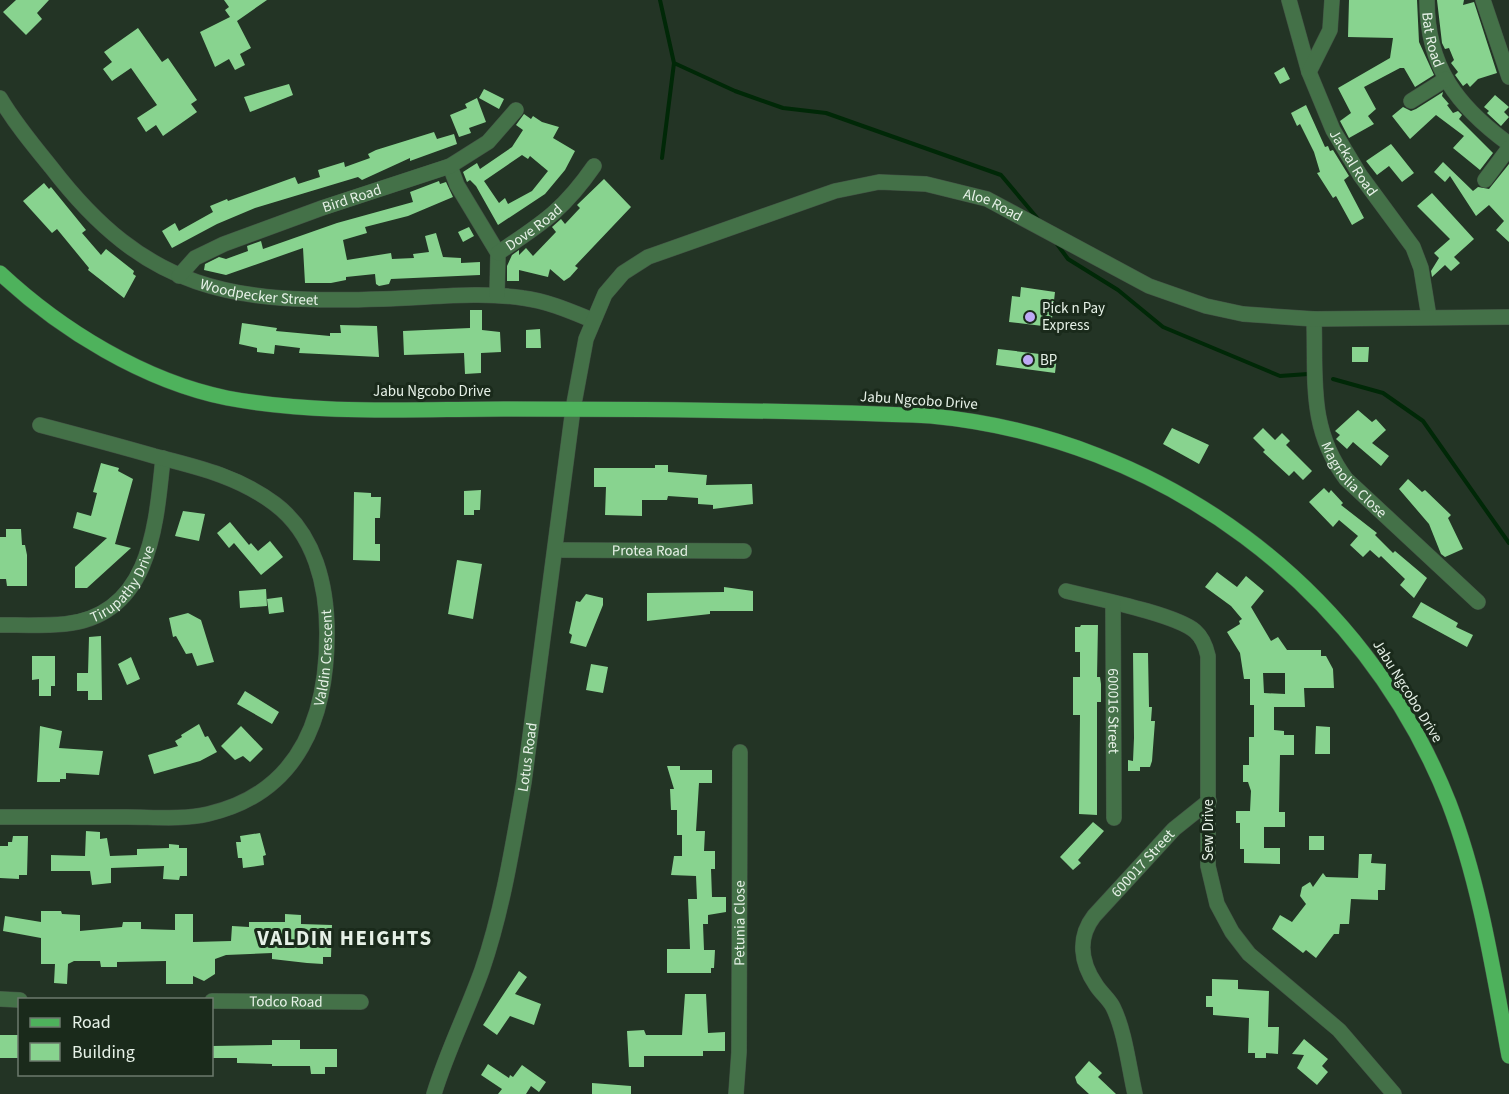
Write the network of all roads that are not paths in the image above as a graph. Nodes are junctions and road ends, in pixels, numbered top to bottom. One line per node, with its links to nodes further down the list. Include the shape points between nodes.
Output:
1 (1289, 0): 5 (street, Jackal Road)
2 (1332, 0): 5 (street, via 1330,30)
3 (1427, 0): 7 (street, Bat Road, via 1430,40)
4 (1483, 0): 6 (street)
5 (1310, 72): 19 (street, Jackal Road, via 1341,144 1413,247 1421,268)
6 (1509, 77)
7 (1446, 79): 9 (street, Bat Road); 11 (street, Bat Road, via 1473,115)
8 (0, 98): 17 (street, Woodpecker Street, via 95,219 143,258)
9 (1411, 101)
10 (516, 110): 12 (street, Bird Road, via 488,142)
11 (1509, 146): 14 (street, Bat Road)
12 (450, 166): 15 (street); 17 (street, Bird Road, via 224,244 195,258)
13 (594, 166): 15 (street, Dove Road, via 554,215)
14 (1485, 180)
15 (498, 254): 18 (street, Dove Road)
16 (0, 273): 23 (main road, Jabu Ngcobo Drive, via 87,339 175,382 226,397 370,409)
17 (179, 276): 18 (street, Woodpecker Street, via 239,293 300,299)
18 (497, 295): 22 (street, Woodpecker Street, via 535,300)
19 (1429, 317): 20 (street, Aloe Road); 21 (street, Aloe Road)
20 (1509, 317)
21 (1314, 319): 22 (street, Aloe Road, via 1243,314 1180,298 1119,271 987,199 955,189 879,182 835,191 648,257 613,283); 29 (street, Magnolia Close, via 1317,417 1331,459 1346,479)
22 (592, 320): 23 (street, Aloe Road)
23 (573, 409): 26 (street, Lotus Road); 40 (main road, Jabu Ngcobo Drive, via 879,414 976,421 1043,436 1097,455 1198,505 1245,536 1302,583 1353,639 1390,691 1429,758 1474,880)
24 (40, 425): 25 (street, Valdin Crescent)
25 (163, 458): 31 (street, Tirupathy Drive, via 150,549 142,570 117,602 100,614 66,624); 34 (street, Valdin Crescent, via 230,476 256,491 292,520 314,555 327,620 323,695 314,725 305,744 274,780 226,808 182,817)
26 (556, 550): 27 (street, Protea Road); 41 (street, Lotus Road, via 524,782 497,920)
27 (744, 551)
28 (1066, 591): 30 (street, Sew Drive)
29 (1478, 602)
30 (1113, 603): 33 (street, Sew Drive, via 1190,628 1207,649); 35 (street, 600016 Street)
31 (0, 625)
32 (740, 752): 42 (street, Petunia Close)
33 (1209, 801): 43 (street, 600017 Street, via 1174,829 1084,932 1081,948 1085,965 1095,985 1113,1006); 44 (street, Sew Drive, via 1209,876 1217,904 1232,932 1257,962 1339,1030)
34 (0, 817)
35 (1114, 818)
36 (0, 999): 37 (street)
37 (18, 999)
38 (213, 1001): 39 (street, Todco Road)
39 (360, 1002)
40 (1509, 1056)
41 (434, 1094)
42 (736, 1094)
43 (1135, 1094)
44 (1394, 1094)

